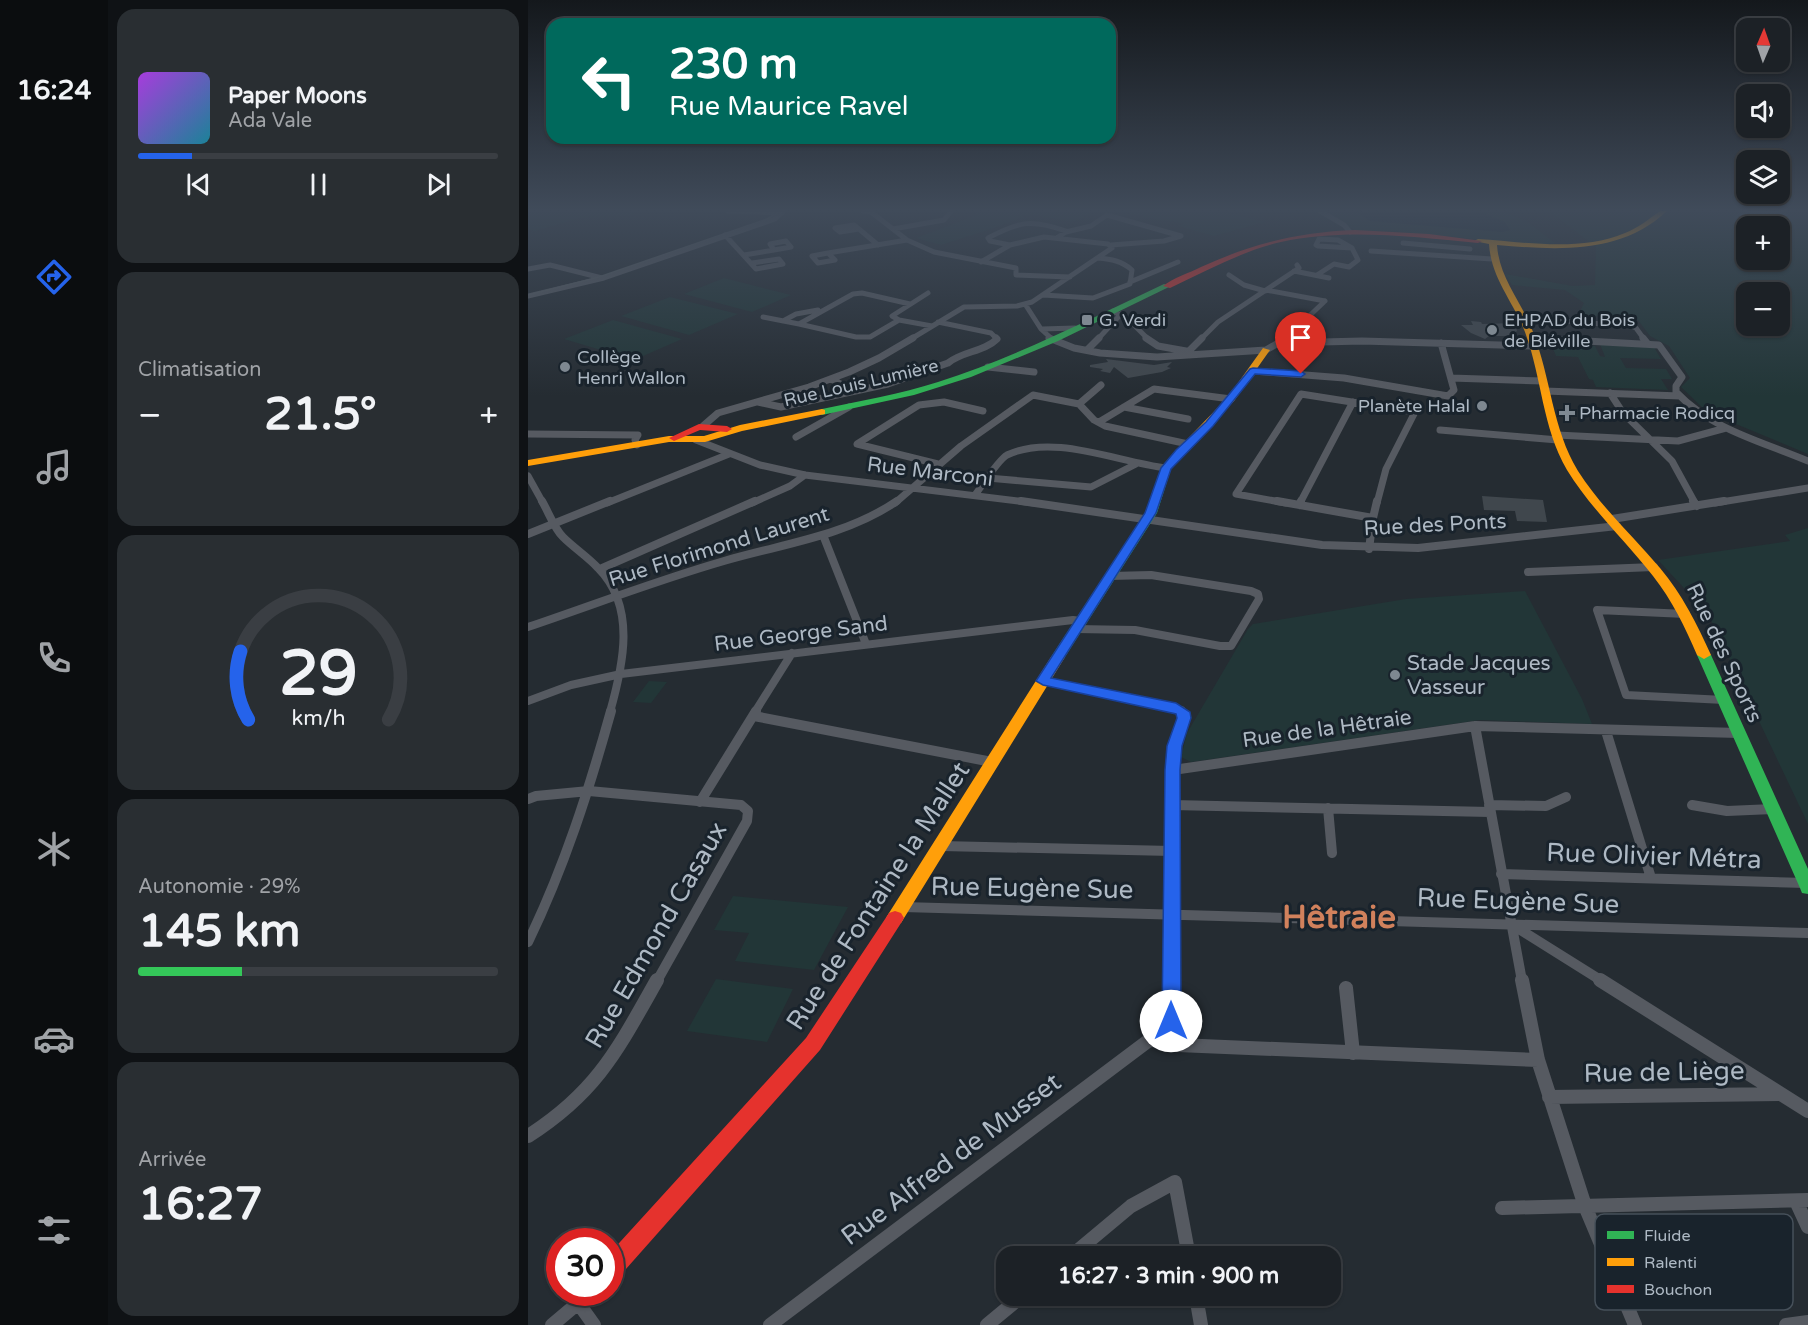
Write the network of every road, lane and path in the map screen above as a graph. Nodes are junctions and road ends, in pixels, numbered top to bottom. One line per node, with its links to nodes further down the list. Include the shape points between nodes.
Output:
1 (582, 273): 15 (street)
2 (619, 273): 15 (street)
3 (1016, 273): 14 (street)
4 (1076, 273): 14 (street)
5 (1132, 273): 17 (street)
6 (1155, 273): 17 (street)
7 (1199, 273): 25 (street, Rue Louis Lumière)
8 (1289, 273): 18 (street)
9 (1310, 273): 13 (street)
10 (1320, 273): 13 (street)
11 (1499, 273): 27 (street, Rue des Sports)
12 (1229, 275): 18 (street)
13 (1317, 275): 16 (street)
14 (1070, 277): 20 (street)
15 (604, 278): 21 (street)
16 (1329, 278)
17 (1130, 282): 20 (street, via 1093,298)
18 (1265, 290): 34 (street, via 1325,301); 39 (street, via 1218,321)
19 (928, 293): 22 (street)
20 (1043, 295): 23 (street)
21 (528, 296)
22 (910, 304): 24 (street, via 858,293); 28 (street, via 892,316)
23 (1025, 304): 31 (street, via 964,307); 32 (street)
24 (823, 310): 29 (street, via 796,314); 30 (street)
25 (1117, 313): 32 (street, Rue Louis Lumière); 37 (street, via 1112,324); 39 (street, via 1137,326 1150,341)
26 (763, 317): 29 (street)
27 (1522, 318): 33 (street, Rue des Sports); 36 (street, via 1631,326)
28 (899, 320): 30 (street, via 870,337); 31 (street)
29 (783, 321): 30 (street)
30 (799, 324)
31 (935, 324): 44 (street, via 879,358); 47 (street, via 992,333 997,339 919,375)
32 (1047, 334): 39 (street, via 1110,355); 40 (street, Rue Louis Lumière)
33 (1532, 342): 35 (street); 36 (street); 46 (street, Rue des Sports)
34 (1281, 343): 35 (street); 38 (street)
35 (1441, 343): 43 (street)
36 (1647, 343): 49 (street, via 1663,348 1682,377 1676,386)
37 (1088, 349)
38 (1266, 350): 39 (street); 41 (street)
39 (1187, 353)
40 (988, 367): 42 (street, Rue Louis Lumière); 54 (street, Rue Louis Lumière, via 915,392)
41 (1253, 371): 43 (street, via 1344,378 1448,396 1454,390); 50 (street)
42 (1034, 372)
43 (1451, 378): 46 (street)
44 (831, 379): 47 (street); 51 (street)
45 (1101, 385): 53 (street)
46 (1544, 386): 48 (street); 64 (street, Rue des Sports)
47 (852, 390): 51 (street, via 781,407)
48 (1610, 393): 49 (street); 65 (street, via 1622,414)
49 (1680, 396): 59 (street)
50 (1231, 399): 55 (street, via 1154,389); 66 (street)
51 (758, 402): 62 (street, via 712,416)
52 (1353, 402): 80 (street); 80 (street, via 1300,394 1236,494); 83 (street, via 1415,412 1386,469)
53 (1079, 404): 58 (street); 71 (street, Rue Florimond Laurent, via 1033,395)
54 (849, 407): 62 (street, Rue Louis Lumière); 63 (street)
55 (1124, 407): 57 (street); 58 (street)
56 (983, 411): 71 (street, via 944,402 919,405 857,444)
57 (1188, 419)
58 (1099, 422): 66 (street)
59 (1726, 428): 65 (street, via 1678,441); 69 (street)
60 (1440, 430): 64 (street)
61 (528, 434): 67 (street, via 638,435)
62 (703, 436): 67 (street, Rue Louis Lumière); 68 (street, Rue Marconi)
63 (796, 437)
64 (1558, 438): 65 (street); 84 (street, Rue des Sports, via 1579,479)
65 (1652, 440): 81 (street, via 1671,460)
66 (1188, 444): 73 (street)
67 (637, 445): 70 (street, Rue Louis Lumière)
68 (729, 454): 74 (street, Rue Marconi); 85 (street)
69 (1808, 460)
70 (528, 463)
71 (938, 464): 77 (street, Rue Florimond Laurent)
72 (1136, 464): 73 (street); 76 (street, via 1091,487); 76 (street, via 1047,446 1005,456)
73 (1166, 468): 82 (street, Rue de Fontaine la Mallet)
74 (805, 475): 77 (street, Rue Marconi); 90 (street, via 790,486)
75 (528, 476): 85 (street)
76 (988, 478): 79 (street)
77 (913, 488): 79 (street, Rue Marconi); 87 (street, Rue Florimond Laurent, via 890,507)
78 (1808, 488): 81 (street, Rue des Ponts)
79 (975, 495): 82 (street, Rue Marconi)
80 (1299, 505): 83 (street)
81 (1697, 506): 84 (street, Rue des Ponts)
82 (1148, 518): 88 (street, Rue des Ponts, via 1302,543); 92 (street, Rue de Fontaine la Mallet)
83 (1373, 518): 88 (street)
84 (1615, 523): 88 (street, Rue des Ponts, via 1438,547); 89 (street, Rue des Sports)
85 (554, 525): 86 (street); 90 (street)
86 (528, 534)
87 (823, 536): 93 (street, Rue Florimond Laurent, via 729,559); 97 (street)
88 (1370, 549)
89 (1654, 567): 91 (street); 94 (street, Rue des Sports)
90 (600, 569): 93 (street)
91 (1528, 572)
92 (1110, 576): 96 (street, Rue de Fontaine la Mallet); 96 (street, Rue George Sand, via 1151,574 1251,591 1259,598 1231,645)
93 (617, 597): 95 (street, Rue Florimond Laurent); 99 (street, via 625,633)
94 (1686, 614): 101 (street, Rue des Sports); 101 (street, via 1597,610 1626,695)
95 (530, 624)
96 (1079, 625): 97 (street, Rue George Sand, via 1073,620); 100 (street, Rue de Fontaine la Mallet)
97 (866, 644): 98 (street, Rue George Sand)
98 (792, 653): 99 (street, Rue George Sand); 103 (street)
99 (621, 674): 102 (street, Rue George Sand, via 571,685); 109 (street)
100 (1043, 681): 107 (street, Rue de Fontaine la Mallet); 108 (street, via 1183,712 1174,746)
101 (1724, 700): 106 (street, Rue des Sports)
102 (528, 701)
103 (754, 716): 107 (street); 112 (street)
104 (1475, 726): 105 (street, Rue de la Hêtraie); 108 (street, Rue de la Hêtraie); 116 (street)
105 (1606, 731): 106 (street, Rue de la Hêtraie); 122 (street)
106 (1739, 733): 117 (street, Rue des Sports)
107 (992, 762): 118 (street, Rue de Fontaine la Mallet)
108 (1173, 770): 113 (street)
109 (589, 791): 111 (street, Rue Edmond Casaux); 112 (street, Rue Edmond Casaux); 128 (street, via 549,899)
110 (1566, 797): 116 (street, via 1546,806)
111 (528, 799)
112 (700, 802): 136 (street, Rue Edmond Casaux, via 741,805 748,811 747,821 616,1053 596,1081 561,1115)
113 (1172, 805): 115 (street); 119 (street)
114 (1692, 805): 117 (street, via 1727,812)
115 (1328, 808): 116 (street); 120 (street)
116 (1489, 808): 121 (street)
117 (1773, 809): 123 (street, Rue des Sports)
118 (941, 846): 119 (street); 124 (street, Rue de Fontaine la Mallet)
119 (1172, 851): 125 (street)
120 (1332, 853)
121 (1501, 874): 122 (street, Rue Olivier Métra); 126 (street)
122 (1651, 878): 123 (street, Rue Olivier Métra)
123 (1807, 886)
124 (903, 907): 125 (street, Rue Eugène Sue); 144 (street, Rue de Fontaine la Mallet, via 813,1044)
125 (1172, 914): 126 (street, Rue Eugène Sue); 130 (street, via 1171,1021)
126 (1510, 923): 127 (street, Rue Eugène Sue); 132 (street); 133 (street)
127 (1808, 933)
128 (528, 942)
129 (1346, 988): 131 (street)
130 (1163, 1038): 131 (street, via 1178,1045); 153 (street, Rue Alfred de Musset, via 1148,1041)
131 (1353, 1053): 132 (street)
132 (1538, 1060): 134 (street)
133 (1780, 1094): 134 (street, Rue de Liège); 135 (street)
134 (1549, 1097): 138 (street)
135 (1808, 1111)
136 (528, 1136)
137 (1802, 1201): 138 (street); 140 (street)
138 (1585, 1206): 139 (street); 141 (street)
139 (1502, 1208)
140 (1808, 1227)
141 (1595, 1230)
142 (1083, 1246): 143 (street, via 1131,1206 1175,1182)
143 (1187, 1246)
144 (624, 1254)
145 (575, 1306): 151 (street)
146 (587, 1306): 152 (street)
147 (1010, 1306): 154 (street)
148 (1198, 1306): 155 (street)
149 (1629, 1310): 156 (street)
150 (1808, 1322): 157 (street)
151 (552, 1325)
152 (594, 1325)
153 (770, 1325)
154 (987, 1325)
155 (1201, 1325)
156 (1635, 1325)
157 (1786, 1325)

